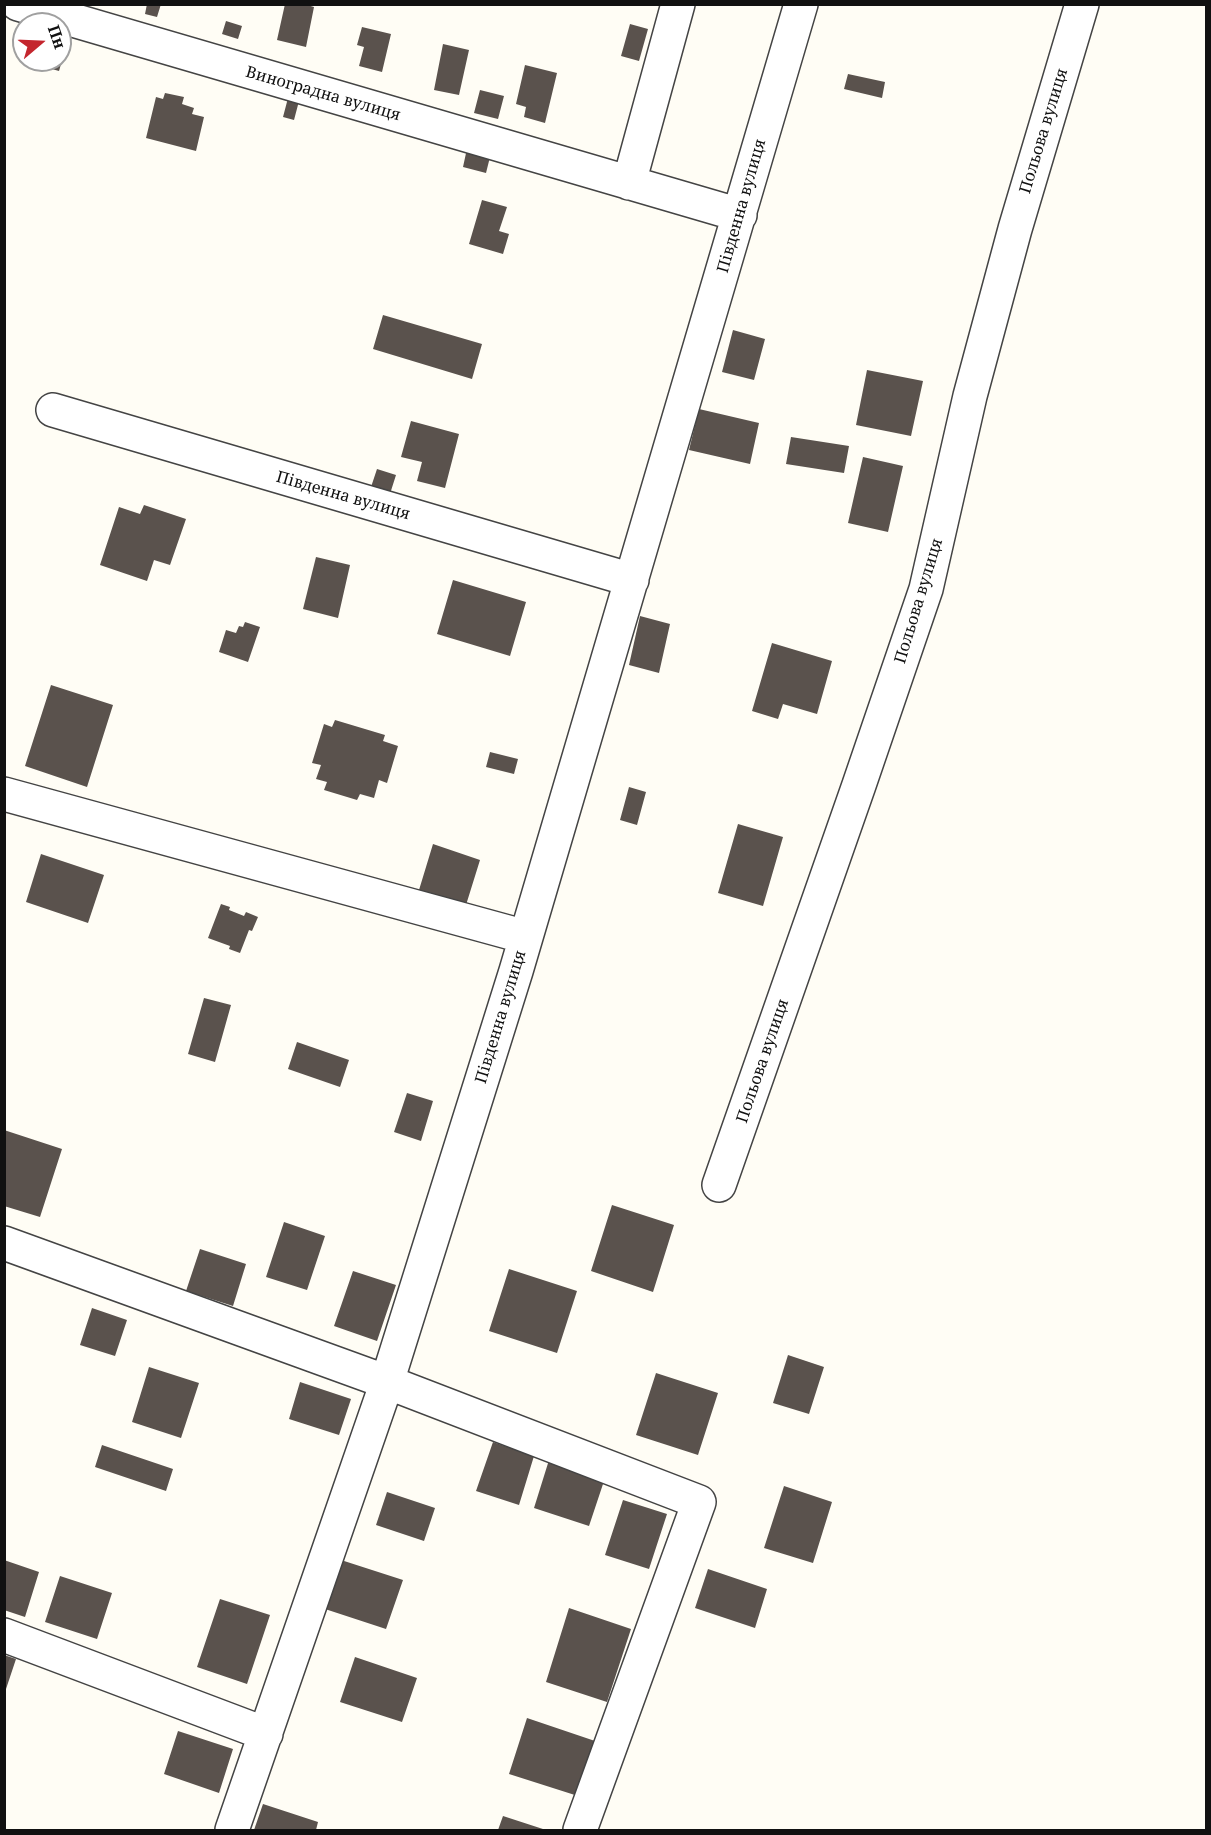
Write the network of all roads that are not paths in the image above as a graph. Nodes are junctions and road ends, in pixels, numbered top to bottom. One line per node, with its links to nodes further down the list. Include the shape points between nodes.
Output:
1 (18, 4): 5 (street, Виноградна вулиця)
2 (678, 4): 5 (street)
3 (801, 4): 6 (street, Південна вулиця)
4 (1082, 4): 11 (street, Польова вулиця, via 970,396 926,590)
5 (628, 183): 6 (street, Виноградна вулиця)
6 (740, 214): 8 (street, Південна вулиця)
7 (53, 410): 8 (street, Південна вулиця)
8 (632, 580): 10 (street, Південна вулиця)
9 (4, 794): 10 (street, Південна вулиця)
10 (526, 937): 13 (street, Південна вулиця)
11 (719, 1185)
12 (4, 1243): 13 (street)
13 (387, 1382): 15 (street, Південна вулиця); 17 (street, via 699,1502)
14 (4, 1635): 15 (street)
15 (266, 1734): 16 (street, Південна вулиця)
16 (232, 1830)
17 (580, 1830)

